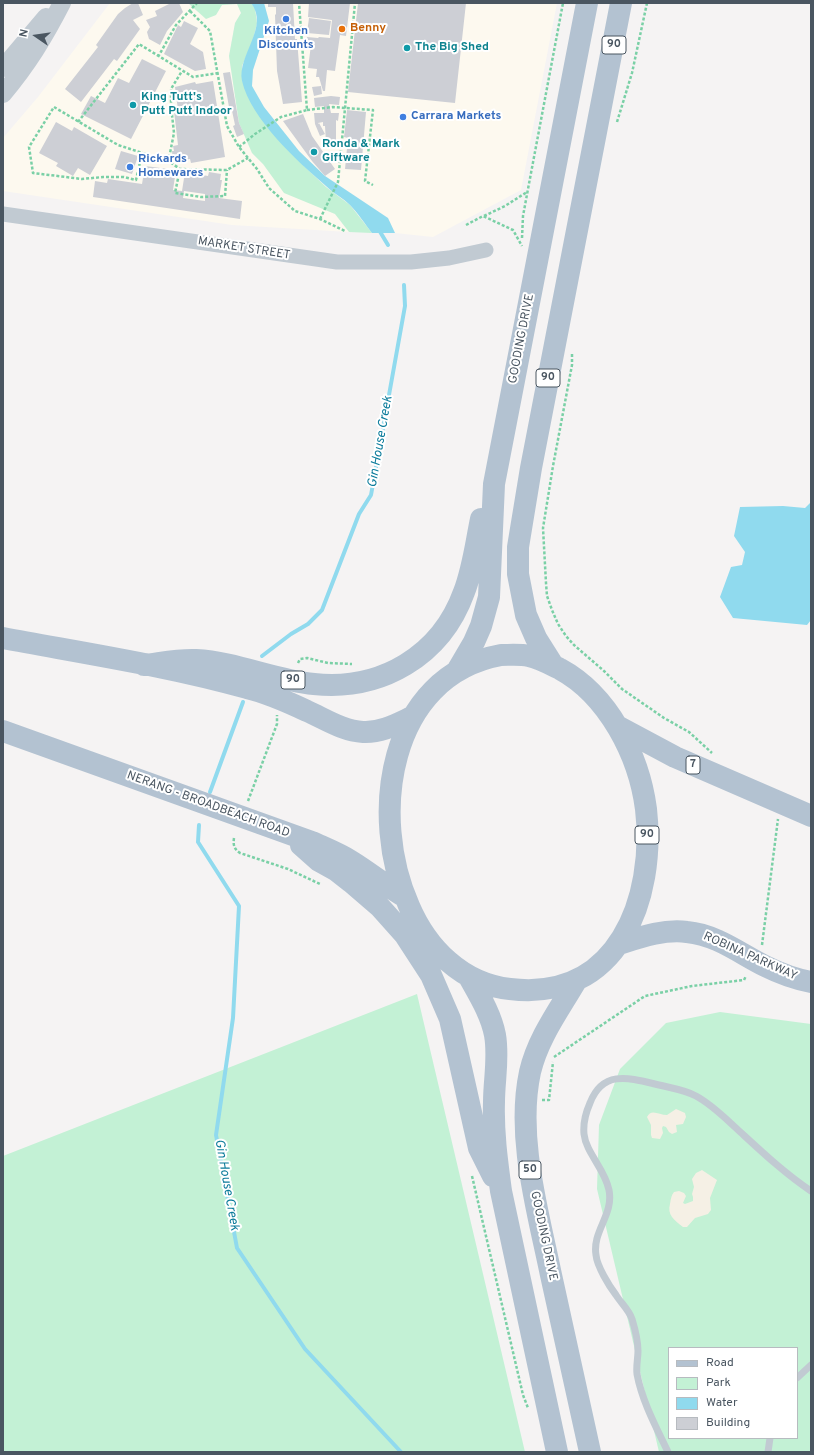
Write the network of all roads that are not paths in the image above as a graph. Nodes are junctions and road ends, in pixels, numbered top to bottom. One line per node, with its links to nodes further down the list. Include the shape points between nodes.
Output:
1 (58, 3): 5 (street)
2 (62, 3): 6 (street, via 46,34)
3 (587, 3): 9 (main road, GOODING DRIVE / 90)
4 (621, 3): 12 (main road, 90, via 518,547 518,574 526,615 536,638)
5 (3, 68)
6 (3, 94)
7 (3, 214): 8 (street, MARKET STREET, via 337,262 411,262 449,258)
8 (486, 250)
9 (494, 484): 11 (main road, 90, via 483,510 465,591 453,616 444,630 420,655 393,672 360,682 330,685 296,681 240,667 195,660); 13 (main road, GOODING DRIVE, via 489,597 474,642)
10 (3, 638): 11 (main road, 90)
11 (144, 665): 14 (main road, via 249,688 352,730 375,731)
12 (553, 665): 13 (main road, via 531,656 501,655 487,657); 15 (main road, 90, via 589,690)
13 (456, 670): 14 (main road, via 435,687)
14 (412, 717): 19 (main road, via 396,759 389,802 391,845)
15 (617, 726): 17 (main road, 7, via 675,757); 20 (main road, 90, via 636,769 646,807 647,848 638,900)
16 (3, 732): 18 (main road, NERANG - BROADBEACH ROAD)
17 (811, 816)
18 (285, 831): 19 (main road, NERANG - BROADBEACH ROAD, via 349,860); 24 (main road, via 319,861 375,902 393,920 431,975 450,1019 479,1148)
19 (404, 897): 21 (main road, 90, via 434,948)
20 (619, 944): 22 (main road, 90, via 601,964); 23 (main road, ROBINA PARKWAY, via 662,933 688,932 726,944 770,969)
21 (469, 977): 22 (main road, 90, via 486,984 518,990 548,988); 24 (main road, via 488,1014 495,1035 497,1061 494,1118)
22 (576, 980): 30 (main road, GOODING DRIVE / 50, via 535,1056 527,1090 527,1137 532,1186)
23 (811, 982)
24 (501, 1191): 29 (main road)
25 (811, 1191): 31 (lane, via 695,1096 681,1090 624,1078 612,1079 593,1094 586,1112 584,1135 589,1150 605,1176 610,1201 595,1245 596,1257 615,1294 632,1317 638,1351 637,1372 646,1402)
26 (811, 1365): 27 (lane)
27 (798, 1377)
28 (770, 1439): 32 (lane)
29 (557, 1452)
30 (590, 1452)
31 (668, 1452)
32 (768, 1452)

